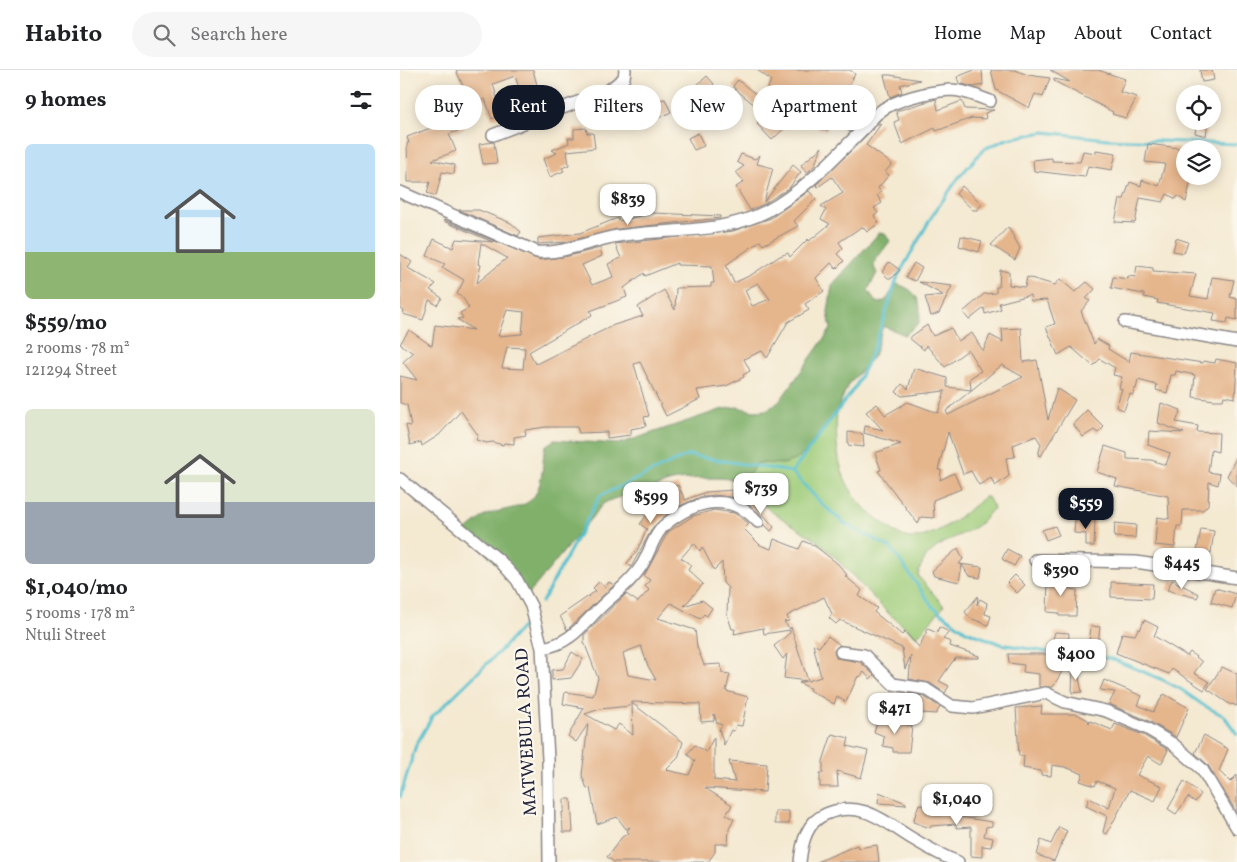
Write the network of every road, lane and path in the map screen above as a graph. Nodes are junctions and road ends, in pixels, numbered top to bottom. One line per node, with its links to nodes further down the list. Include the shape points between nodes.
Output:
1 (625, 70): 3 (street, via 624,78 609,90)
2 (990, 101): 4 (street, via 950,90 888,107 783,202 765,212 718,228 641,232 560,251 537,252)
3 (492, 134)
4 (400, 192)
5 (1125, 322): 6 (street)
6 (1237, 342)
7 (400, 480): 11 (street, MATWEBULA ROAD, via 500,561 517,580 531,606)
8 (758, 522): 11 (street, via 743,508 724,501 680,515 661,529 643,564 620,591 569,639)
9 (1035, 560): 10 (street, via 1136,562)
10 (1237, 578)
11 (542, 648): 14 (street, MATWEBULA ROAD)
12 (841, 652): 13 (street, via 868,657 893,684 926,689 952,706 973,708 1046,692 1065,702 1106,712 1146,728 1173,744 1202,769)
13 (1237, 828)
14 (549, 862)
15 (800, 862): 16 (street, via 802,843 815,820 833,811 859,809 888,821 912,838)
16 (958, 862)

